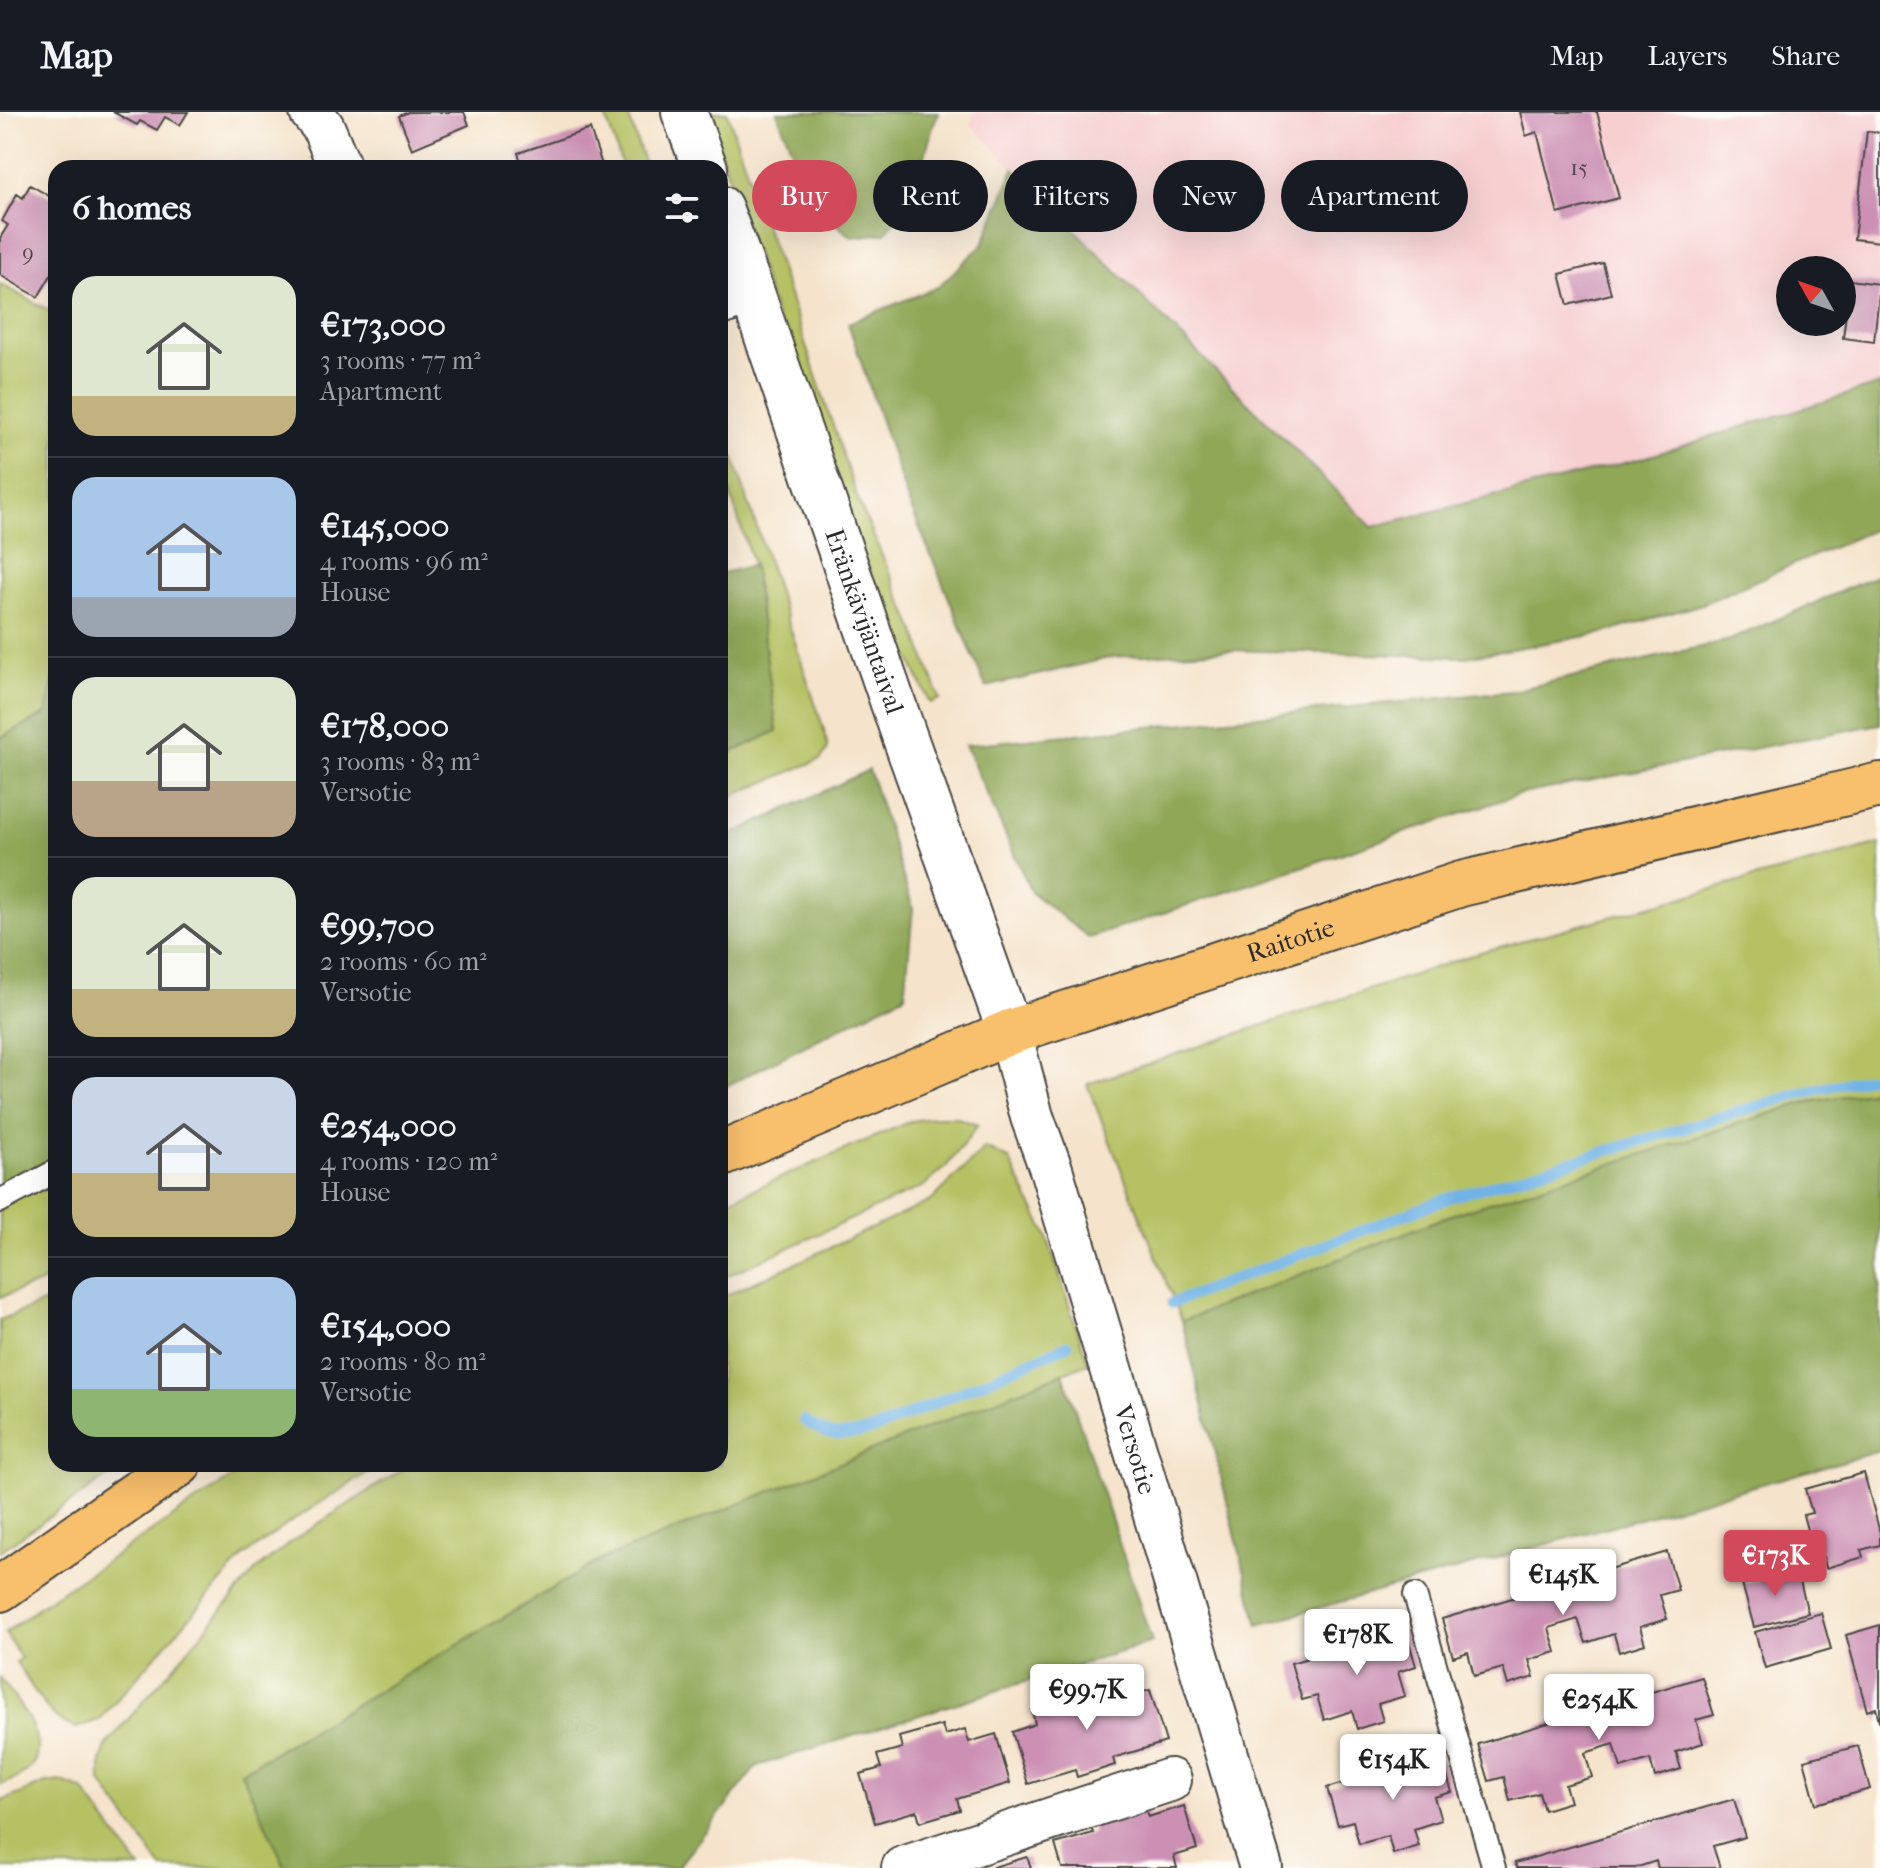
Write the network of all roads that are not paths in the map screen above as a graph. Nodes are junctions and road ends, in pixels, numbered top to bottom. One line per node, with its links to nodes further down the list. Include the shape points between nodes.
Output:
1 (311, 112): 3 (street)
2 (684, 112): 4 (street)
3 (337, 160)
4 (702, 160)
5 (728, 253): 6 (street, Eränkävijäntaival)
6 (736, 298): 8 (street, Eränkävijäntaival, via 909,750)
7 (1880, 785): 8 (main road, Raitotie, via 1461,884)
8 (1010, 1032): 9 (main road, Raitotie); 17 (street, Versotie)
9 (728, 1152)
10 (48, 1175): 11 (lane)
11 (0, 1201)
12 (168, 1472): 13 (main road)
13 (0, 1589)
14 (1415, 1595): 18 (lane)
15 (1170, 1780): 16 (street)
16 (903, 1868)
17 (1261, 1868)
18 (1494, 1868)

